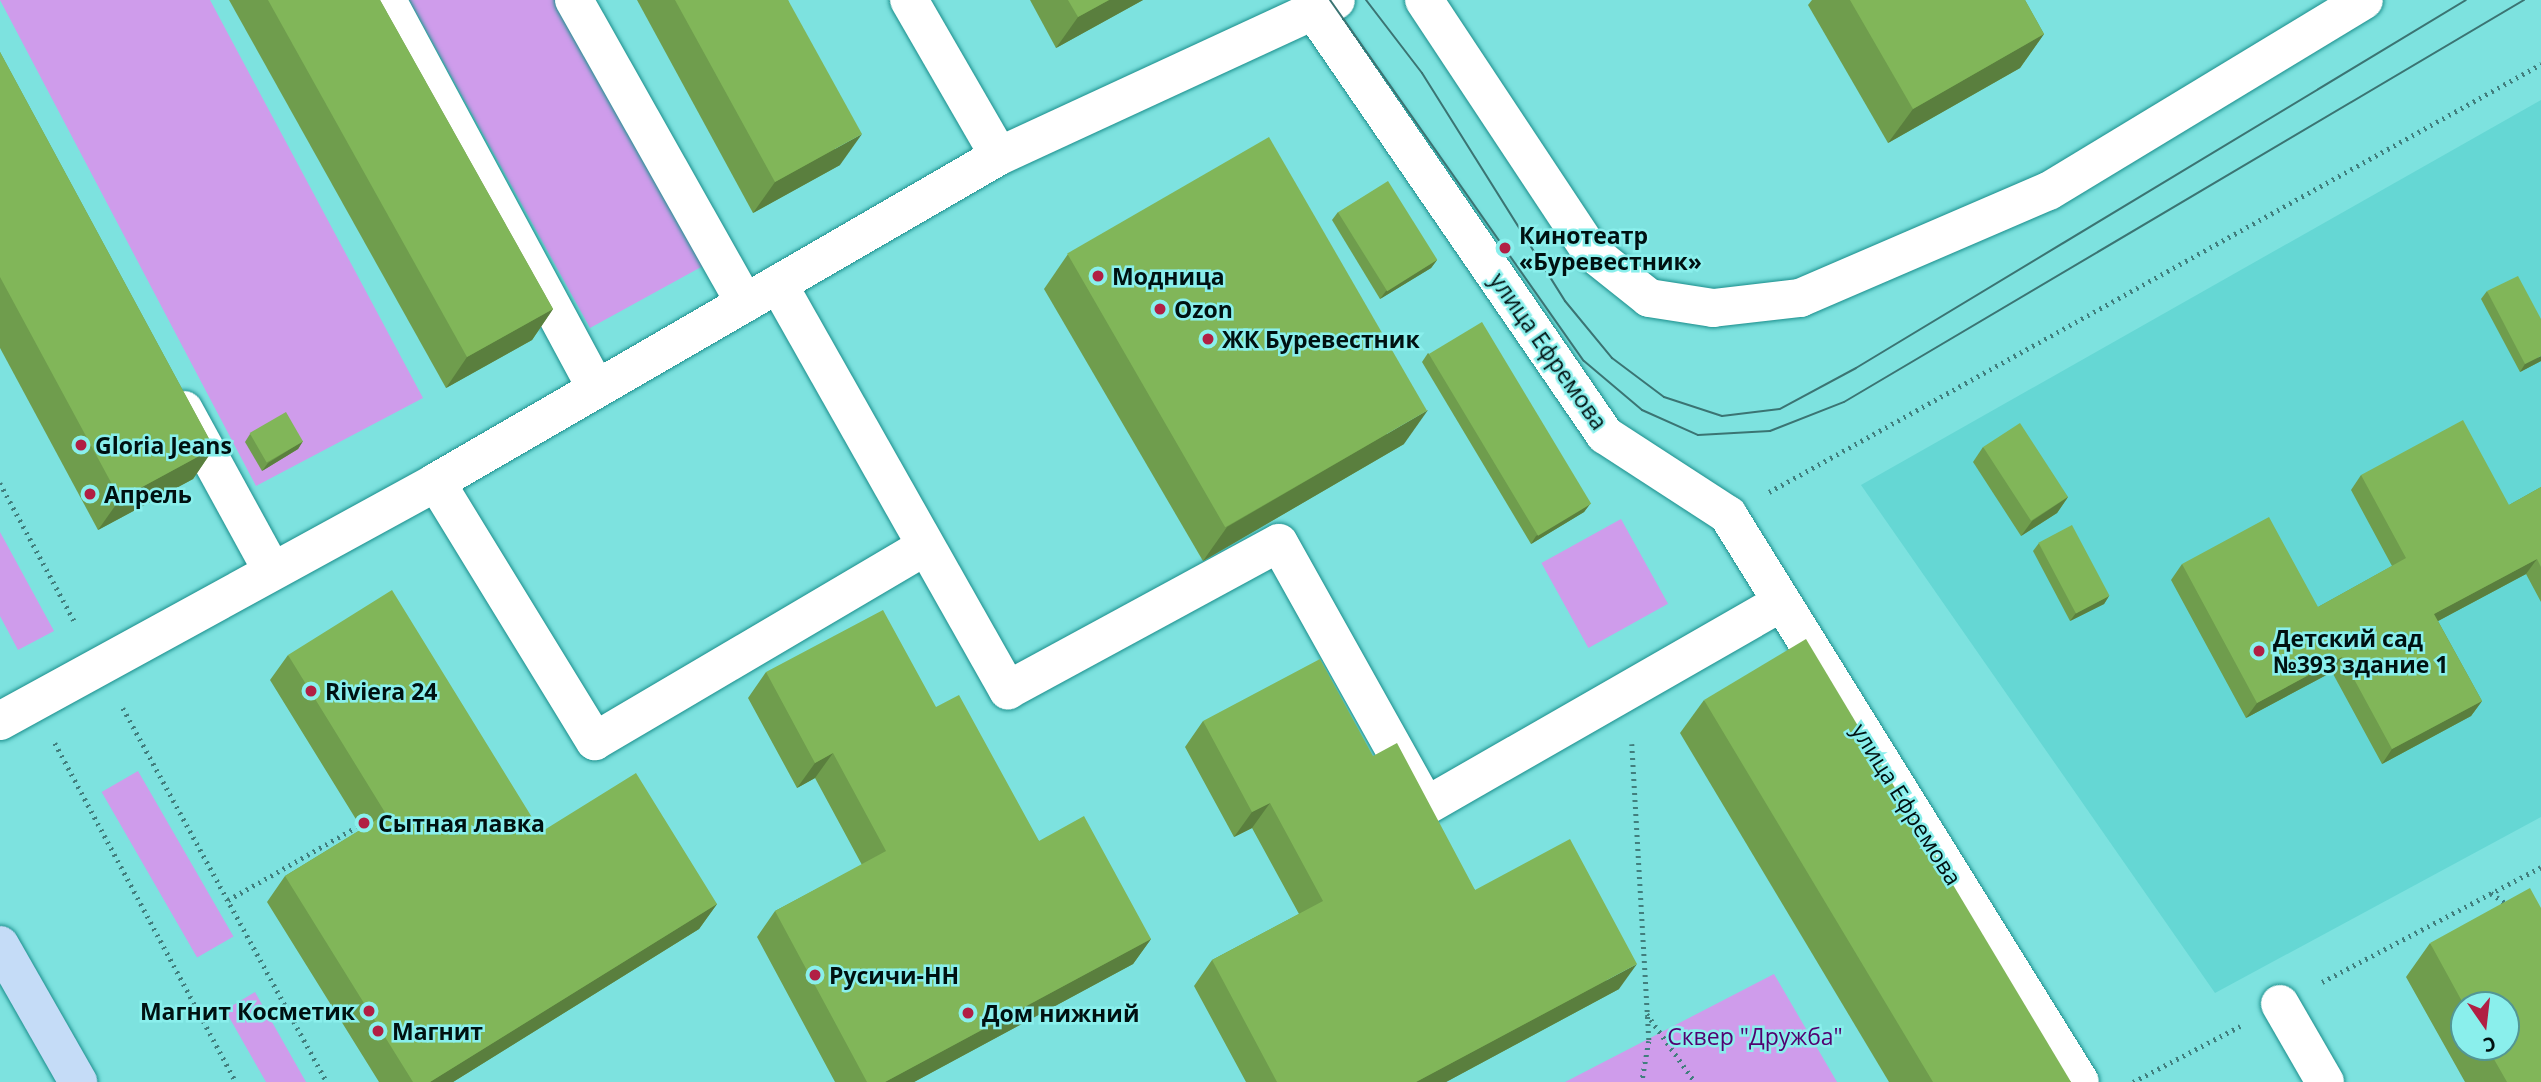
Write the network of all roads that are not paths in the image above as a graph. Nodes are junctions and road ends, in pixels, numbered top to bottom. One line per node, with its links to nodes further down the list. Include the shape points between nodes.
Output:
1 (387, 0): 11 (street)
2 (575, 0): 9 (street)
3 (909, 0): 7 (street)
4 (1424, 0): 5 (street, via 1590,251 1649,298 1713,308 1800,298 2049,191)
5 (2364, 0)
6 (1325, 6): 7 (street); 15 (street, улица Ефремова, via 1605,435 1728,515)
7 (999, 156): 8 (street)
8 (778, 285): 9 (street); 13 (street)
9 (745, 303): 11 (street)
10 (166, 376): 14 (street)
11 (595, 387): 12 (street)
12 (436, 482): 13 (street, via 595,740); 14 (street)
13 (925, 547): 15 (street, via 1008,690 1279,543 1426,806)
14 (272, 571): 16 (street)
15 (1781, 603): 20 (street, улица Ефремова)
16 (0, 721)
17 (0, 945): 19 (main road)
18 (2280, 1004): 21 (street)
19 (78, 1082)
20 (2080, 1082)
21 (2325, 1082)

